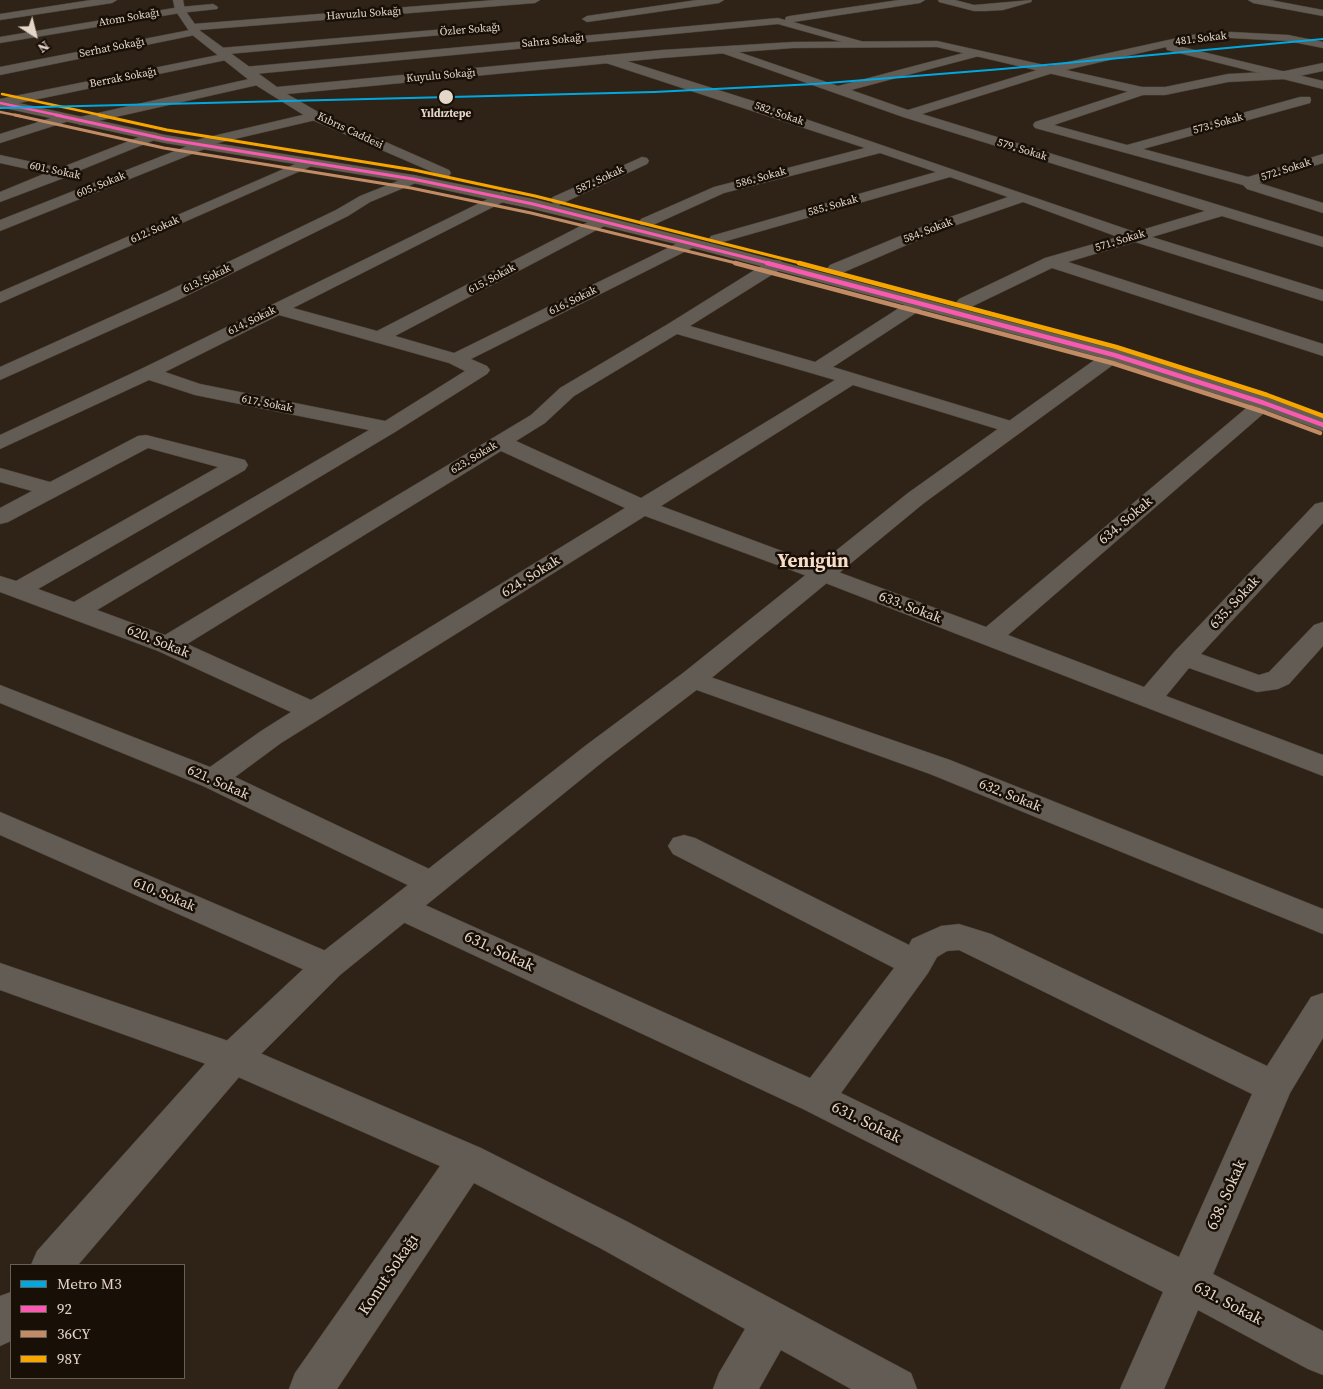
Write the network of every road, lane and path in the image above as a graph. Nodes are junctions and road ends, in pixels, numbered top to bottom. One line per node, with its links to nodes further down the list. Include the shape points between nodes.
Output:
1 (112, 0): 14 (street)
2 (535, 0): 9 (street, Havuzlu Sokağı)
3 (719, 0): 15 (street)
4 (842, 0): 12 (street)
5 (920, 0): 12 (street)
6 (943, 0): 7 (street, via 986,8)
7 (1027, 0)
8 (1253, 0): 13 (street)
9 (450, 4): 17 (street, Havuzlu Sokağı)
10 (179, 5): 11 (street, Atom Sokağı); 19 (street, Kıbrıs Caddesi); 22 (street, Atom Sokağı)
11 (220, 7)
12 (870, 9): 16 (street)
13 (1323, 13)
14 (0, 17)
15 (579, 20)
16 (778, 21): 23 (street, Sahra Sokağı); 27 (street, Sahra Sokağı)
17 (371, 26): 19 (street, Havuzlu Sokağı); 20 (street, Özler Sokağı); 28 (street, Özler Sokağı)
18 (493, 28): 20 (street, Özler Sokağı)
19 (194, 29): 28 (street, Kıbrıs Caddesi); 34 (street, Serhat Sokağı)
20 (405, 36): 27 (street)
21 (1288, 38): 24 (street, 481. Sokak, via 1231,35 1191,38); 25 (street, 481. Sokak); 30 (street)
22 (0, 40)
23 (860, 44): 26 (street, Kuyulu Sokağı); 29 (street, via 937,44)
24 (1160, 45): 30 (street); 33 (street, 481. Sokak)
25 (1323, 45)
26 (723, 50): 31 (street, Kuyulu Sokağı); 40 (street, 579. Sokak)
27 (426, 53): 35 (street, Sahra Sokağı)
28 (223, 54): 35 (street, Kıbrıs Caddesi); 43 (street, Berrak Sokağı)
29 (975, 54): 33 (street); 40 (street)
30 (1210, 57): 36 (street)
31 (607, 59): 41 (street, Kuyulu Sokağı); 53 (street, 582. Sokak)
32 (1323, 67): 36 (street)
33 (1050, 70): 42 (street); 44 (street, 481. Sokak)
34 (0, 71)
35 (244, 71): 38 (street, Kıbrıs Caddesi)
36 (1285, 75): 37 (street); 39 (street)
37 (1228, 78): 42 (street, via 1165,91); 52 (street, 573. Sokak, via 1310,101)
38 (258, 81): 41 (street, Kıbrıs Caddesi); 47 (street)
39 (1323, 85)
40 (836, 90): 44 (street, 579. Sokak)
41 (274, 91): 45 (street, Kıbrıs Caddesi)
42 (1142, 91): 49 (street, via 1040,125)
43 (0, 103): 46 (main road)
44 (908, 114): 54 (street, 579. Sokak)
45 (316, 116): 51 (street, 605. Sokak); 61 (street, Kıbrıs Caddesi)
46 (64, 118): 47 (main road); 50 (street)
47 (80, 121): 48 (main road)
48 (152, 136): 51 (main road); 60 (street)
49 (1082, 136): 52 (street); 54 (street)
50 (0, 139)
51 (200, 144): 55 (main road); 64 (street, 605. Sokak)
52 (1131, 148): 65 (street)
53 (880, 149): 62 (street, 582. Sokak); 76 (street, 586. Sokak, via 719,190)
54 (1029, 152): 73 (street, 579. Sokak)
55 (280, 157): 59 (main road); 61 (main road)
56 (1323, 158): 65 (street, 572. Sokak)
57 (0, 159): 60 (street, 601. Sokak)
58 (642, 161): 70 (street, 587. Sokak)
59 (309, 162): 63 (main road); 88 (street, 612. Sokak)
60 (62, 172): 64 (street, 601. Sokak); 67 (street)
61 (444, 172): 70 (main road)
62 (949, 173): 69 (street, 582. Sokak); 79 (street, 585. Sokak)
63 (412, 179): 68 (main road); 99 (street, 613. Sokak, via 172,296)
64 (110, 182): 74 (street, 605. Sokak)
65 (1248, 182): 66 (street)
66 (1281, 196): 72 (street); 73 (street, 571. Sokak)
67 (0, 197)
68 (502, 197): 75 (main road); 91 (street, 614. Sokak)
69 (1023, 197): 78 (street, 582. Sokak); 84 (street, 584. Sokak, via 933,228)
70 (558, 200): 76 (main road)
71 (0, 206): 74 (street)
72 (1323, 208)
73 (1221, 211): 78 (street, 571. Sokak); 81 (street, 579. Sokak)
74 (32, 214): 77 (street, 605. Sokak)
75 (602, 221): 80 (main road); 93 (street, 615. Sokak)
76 (646, 222): 79 (main road)
77 (0, 226)
78 (1132, 236): 82 (street, 571. Sokak); 86 (street, 582. Sokak)
79 (718, 239): 84 (main road)
80 (690, 242): 83 (main road); 96 (street, 616. Sokak)
81 (1323, 242)
82 (1051, 262): 89 (street, 571. Sokak); 94 (street)
83 (775, 265): 90 (main road); 92 (street, 623. Sokak)
84 (836, 269): 89 (main road)
85 (1323, 277): 86 (street)
86 (1300, 288): 87 (street, 582. Sokak)
87 (1323, 296)
88 (0, 298)
89 (965, 302): 102 (main road, via 1173,361)
90 (919, 303): 95 (main road); 97 (street)
91 (278, 308): 93 (street); 98 (street, 614. Sokak)
92 (675, 328): 97 (street); 106 (street, 623. Sokak, via 567,392 538,419)
93 (381, 336): 96 (street)
94 (1321, 348)
95 (1114, 355): 101 (main road); 105 (street)
96 (456, 359): 104 (street, via 480,370)
97 (817, 369): 100 (street)
98 (148, 373): 104 (street, 617. Sokak, via 195,390); 107 (street, 614. Sokak)
99 (0, 374)
100 (851, 378): 105 (street); 110 (street, 624. Sokak)
101 (1264, 403): 103 (main road); 117 (street, 634. Sokak)
102 (1323, 410)
103 (1323, 425)
104 (388, 428): 115 (street)
105 (1014, 428): 113 (street, via 916,498)
106 (500, 442): 110 (street, 633. Sokak); 118 (street, 623. Sokak)
107 (0, 443)
108 (0, 474): 109 (street)
109 (52, 490): 112 (street); 114 (street, via 146,441 237,465)
110 (643, 508): 113 (street, 633. Sokak); 123 (street, 624. Sokak)
111 (1321, 515): 119 (street, 635. Sokak)
112 (0, 517)
113 (824, 574): 117 (street, 633. Sokak); 120 (street)
114 (9, 586): 115 (street, 620. Sokak)
115 (77, 611): 118 (street, 620. Sokak)
116 (1323, 630): 119 (street, via 1279,678 1268,683 1257,684)
117 (989, 638): 122 (street, 633. Sokak)
118 (167, 645): 123 (street, 620. Sokak)
119 (1184, 657): 122 (street, 635. Sokak)
120 (693, 679): 128 (street); 130 (street, 632. Sokak, via 940,767)
121 (0, 693): 125 (street, 621. Sokak)
122 (1149, 699): 124 (street, 633. Sokak)
123 (313, 711): 125 (street, 624. Sokak)
124 (1323, 766)
125 (212, 779): 128 (street, 621. Sokak)
126 (0, 823): 132 (street, 610. Sokak)
127 (684, 846): 131 (street)
128 (431, 883): 129 (street)
129 (402, 908): 132 (street); 137 (street, 631. Sokak)
130 (1323, 922)
131 (916, 964): 136 (street, via 924,948 959,936); 137 (street)
132 (328, 966): 135 (street)
133 (0, 976): 135 (street)
134 (1323, 1008): 136 (street, 638. Sokak)
135 (233, 1058): 138 (street); 139 (street)
136 (1274, 1087): 140 (street, 638. Sokak)
137 (816, 1098): 140 (street, 631. Sokak)
138 (468, 1160): 142 (street); 145 (street, Konut Sokağı)
139 (53, 1264)
140 (1188, 1283): 144 (street, 631. Sokak); 148 (street, 638. Sokak)
141 (10, 1313): 143 (street)
142 (773, 1321): 146 (street); 147 (street)
143 (0, 1325)
144 (1323, 1354)
145 (311, 1389)
146 (735, 1389)
147 (896, 1389)
148 (1142, 1389)

